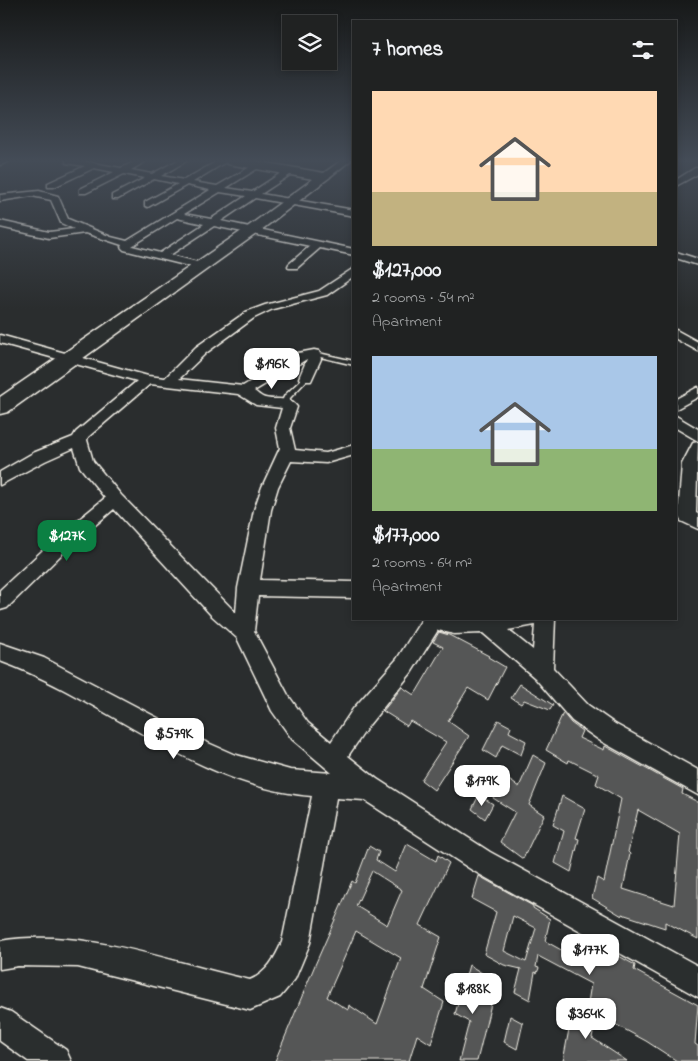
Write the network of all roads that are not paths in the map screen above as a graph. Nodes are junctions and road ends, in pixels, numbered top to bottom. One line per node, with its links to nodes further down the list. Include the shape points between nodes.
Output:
1 (58, 210): 10 (street, via 64,221)
2 (186, 210): 7 (street)
3 (233, 210): 8 (street)
4 (280, 210): 11 (main road)
5 (336, 210): 6 (street)
6 (352, 213)
7 (177, 215): 8 (street); 12 (street)
8 (214, 223): 11 (street); 16 (street)
9 (0, 224): 10 (street, via 49,236)
10 (85, 230): 12 (street)
11 (251, 231): 13 (street); 18 (main road)
12 (128, 244): 16 (street, via 128,248)
13 (318, 244): 14 (street); 19 (street)
14 (352, 252)
15 (677, 255): 17 (street)
16 (162, 256): 18 (street)
17 (698, 262)
18 (201, 266): 25 (main road)
19 (293, 266)
20 (352, 272): 29 (street, via 324,293 250,315 201,350)
21 (677, 335): 23 (street)
22 (0, 339): 25 (street)
23 (698, 347)
24 (314, 354): 26 (lane); 27 (street); 30 (street, via 303,356)
25 (71, 357): 28 (street); 34 (main road)
26 (352, 364)
27 (306, 378): 32 (lane)
28 (147, 380): 29 (street); 37 (street, via 86,428)
29 (169, 382): 30 (street)
30 (244, 391): 32 (street, via 261,402)
31 (698, 391): 33 (street)
32 (285, 403): 40 (street, via 290,408 283,428 288,443)
33 (677, 404)
34 (0, 407)
35 (677, 422): 36 (street)
36 (698, 436)
37 (79, 440): 41 (street); 42 (street, via 86,463)
38 (698, 447): 43 (street, via 690,464 687,516)
39 (352, 451): 40 (street, via 326,458)
40 (286, 455): 44 (street, via 268,490 257,529)
41 (0, 479)
42 (115, 499): 46 (street, via 61,544); 51 (street, via 218,609)
43 (698, 522)
44 (248, 588): 45 (street); 51 (street)
45 (352, 590)
46 (0, 602)
47 (433, 620): 50 (street, via 452,624); 54 (street, via 404,666 361,717)
48 (513, 620): 50 (street)
49 (545, 620): 53 (street)
50 (483, 622): 53 (street)
51 (244, 632): 54 (street, via 280,703)
52 (0, 652): 54 (street, via 37,665 182,743 231,765 290,782)
53 (542, 671): 55 (street, via 580,713 607,732)
54 (330, 772): 56 (street, via 296,943 285,970 270,987 250,995 78,953 18,952); 57 (street, via 368,788 481,861)
55 (698, 783)
56 (0, 955)
57 (698, 982)
58 (0, 1023): 59 (street)
59 (55, 1061)

